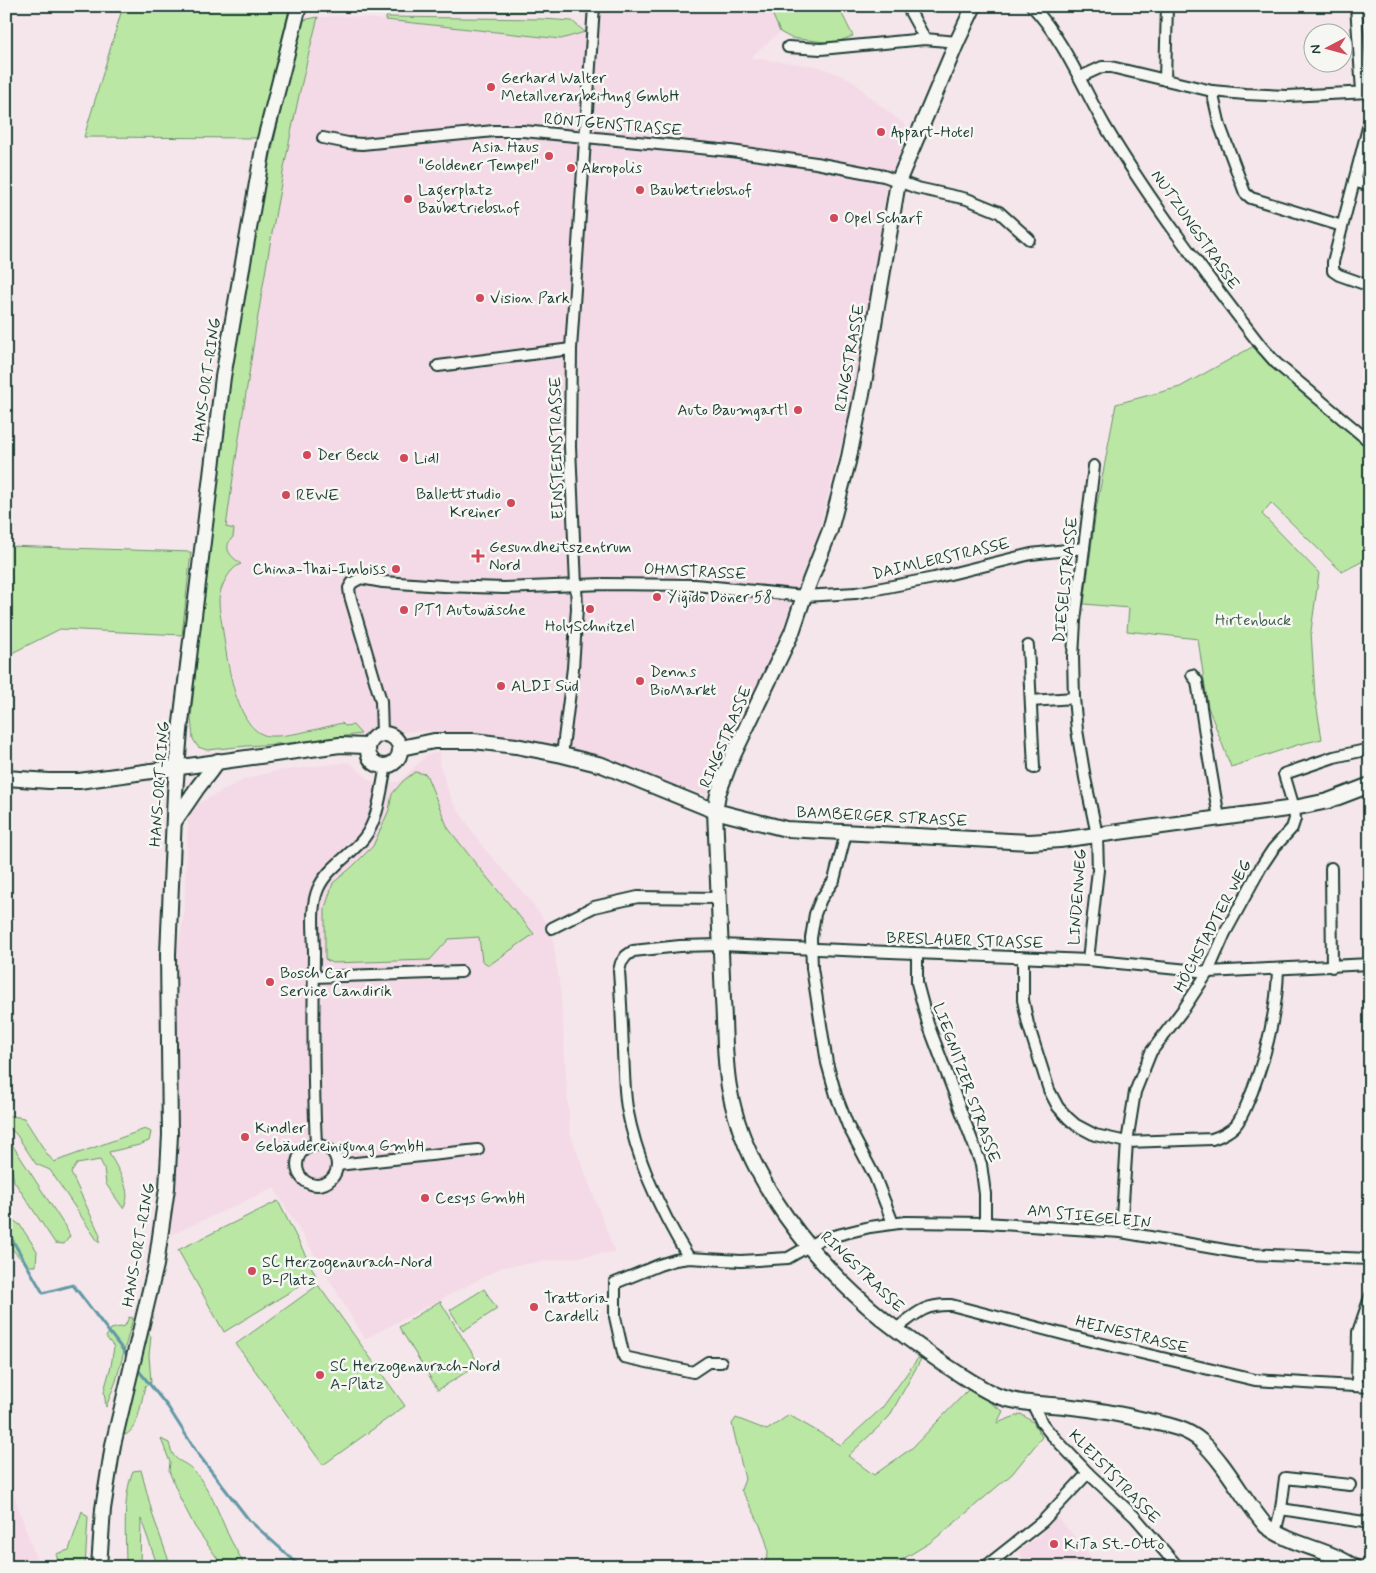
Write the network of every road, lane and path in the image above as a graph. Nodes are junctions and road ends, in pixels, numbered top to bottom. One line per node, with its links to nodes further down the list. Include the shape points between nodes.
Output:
1 (299, 6): 42 (street, HANS-ORT-RING, via 264,143 223,377)
2 (594, 6): 16 (street, EINSTEINSTRASSE)
3 (907, 6): 8 (street)
4 (974, 6): 9 (street, RINGSTRASSE)
5 (1032, 6): 11 (street, NUTZUNGSTRASSE)
6 (1167, 6): 12 (street)
7 (1356, 6): 14 (street)
8 (925, 39): 9 (street); 10 (street, via 821,49)
9 (956, 42): 19 (street, RINGSTRASSE)
10 (788, 47)
11 (1080, 77): 12 (street, via 1102,67 1111,67); 26 (street, NUTZUNGSTRASSE, via 1105,125 1152,198 1261,346 1276,363)
12 (1166, 80): 13 (street)
13 (1212, 91): 14 (street, via 1287,96); 21 (street, via 1220,126 1245,193 1251,198)
14 (1366, 91)
15 (1370, 120): 18 (street)
16 (585, 137): 17 (street, RÖNTGENSTRASSE, via 494,131 362,144); 19 (street, RÖNTGENSTRASSE, via 798,160 884,176); 24 (street, EINSTEINSTRASSE)
17 (323, 138)
18 (1354, 181): 20 (street); 21 (street)
19 (898, 182): 22 (street, RÖNTGENSTRASSE, via 967,199 999,212); 30 (street, RINGSTRASSE, via 848,462 830,530)
20 (1370, 186)
21 (1342, 226): 23 (street, via 1333,271)
22 (1029, 239)
23 (1370, 286)
24 (571, 349): 25 (street, EINSTEINSTRASSE); 29 (street, EINSTEINSTRASSE, via 570,447)
25 (438, 366)
26 (1370, 442)
27 (1094, 466): 28 (street, DIESELSTRASSE)
28 (1084, 548): 30 (street, DAIMLERSTRASSE, via 1031,554 886,588); 33 (street, DIESELSTRASSE, via 1074,630)
29 (577, 585): 30 (street, OHMSTRASSE, via 695,585); 35 (street, OHMSTRASSE, via 466,587 361,578 352,583 350,596 382,701); 39 (street, EINSTEINSTRASSE, via 574,668)
30 (804, 596): 47 (street, RINGSTRASSE, via 778,664 730,762)
31 (1028, 646): 34 (street, DIESELSTRASSE)
32 (1192, 675): 48 (street, via 1197,681)
33 (1074, 698): 34 (street); 51 (street, DIESELSTRASSE)
34 (1031, 701): 43 (street, DIESELSTRASSE)
35 (382, 734): 36 (street, via 376,735); 37 (street, via 393,736)
36 (367, 746): 40 (street, via 340,745); 41 (street, via 373,763)
37 (401, 748): 39 (street, BAMBERGER STRASSE, via 434,741 474,741); 41 (street, via 396,761)
38 (1370, 749): 46 (street, via 1284,774)
39 (562, 755): 47 (street, BAMBERGER STRASSE, via 602,765)
40 (218, 761): 42 (street); 49 (street)
41 (386, 766): 65 (street, via 371,826 318,889 314,901)
42 (177, 768): 44 (street, via 79,781); 49 (street, HANS-ORT-RING)
43 (1034, 768)
44 (6, 778)
45 (1370, 785): 46 (street, BAMBERGER STRASSE, via 1328,801)
46 (1294, 808): 48 (street, BAMBERGER STRASSE); 64 (street, HÖCHSTADTER WEG, via 1292,828 1261,867 1224,933)
47 (715, 812): 50 (street, BAMBERGER STRASSE, via 786,829); 53 (street, RINGSTRASSE)
48 (1220, 818): 51 (street, BAMBERGER STRASSE)
49 (174, 822): 87 (street, HANS-ORT-RING, via 168,954 168,1183 156,1265 113,1445)
50 (846, 833): 51 (street, BAMBERGER STRASSE, via 1030,842); 56 (street, via 834,880 815,914)
51 (1097, 835): 59 (street, LINDENWEG, via 1098,870)
52 (1331, 868): 61 (street)
53 (718, 898): 54 (street, via 638,897 594,907); 55 (street, RINGSTRASSE)
54 (552, 928)
55 (720, 945): 56 (street, BRESLAUER STRASSE); 73 (street, RINGSTRASSE, via 729,1088 736,1114 756,1166); 74 (street, BRESLAUER STRASSE, via 633,952 626,956 619,971 624,1086 632,1130 656,1198)
56 (811, 950): 57 (street, BRESLAUER STRASSE); 70 (street, via 826,1055 836,1095)
57 (917, 954): 58 (street, BRESLAUER STRASSE); 71 (street, LIEGNITZER STRASSE, via 917,983 928,1024 982,1164)
58 (1023, 958): 59 (street, BRESLAUER STRASSE); 66 (street, via 1028,1024 1049,1090 1058,1107 1076,1126 1095,1135)
59 (1088, 960): 64 (street, BRESLAUER STRASSE)
60 (1370, 964): 61 (street, BRESLAUER STRASSE)
61 (1332, 966): 62 (street, BRESLAUER STRASSE)
62 (1278, 969): 64 (street, BRESLAUER STRASSE); 66 (street, via 1276,1002 1260,1069 1236,1125 1225,1135 1212,1139)
63 (461, 972): 65 (street)
64 (1208, 972): 66 (street, HÖCHSTADTER WEG, via 1151,1052 1135,1092)
65 (313, 977): 67 (street)
66 (1127, 1142): 72 (street, HÖCHSTADTER WEG)
67 (316, 1144): 69 (street, via 334,1154); 69 (street, via 303,1150 296,1162 298,1174 304,1182 316,1186 327,1183)
68 (478, 1150): 69 (street)
69 (337, 1165)
70 (893, 1222): 71 (street, AM STIEGELEIN); 73 (street, AM STIEGELEIN, via 821,1239)
71 (985, 1223): 72 (street, AM STIEGELEIN)
72 (1121, 1232): 75 (street, AM STIEGELEIN, via 1248,1254)
73 (808, 1246): 74 (street, AM STIEGELEIN, via 788,1258 741,1261); 77 (street, RINGSTRASSE, via 864,1303)
74 (689, 1258): 78 (street, AM STIEGELEIN, via 658,1264 615,1283 615,1317 624,1357 693,1372 708,1362)
75 (1370, 1259)
76 (1370, 1297): 79 (street, via 1358,1332)
77 (896, 1328): 79 (street, HEINESTRASSE, via 927,1307 951,1305 1255,1380); 81 (street, RINGSTRASSE, via 985,1390 1000,1397)
78 (720, 1362)
79 (1357, 1386): 80 (street, HEINESTRASSE)
80 (1370, 1387)
81 (1033, 1404): 82 (street, KLEISTSTRASSE, via 1042,1423); 86 (street, RINGSTRASSE, via 1100,1410 1191,1433 1217,1459 1256,1514)
82 (1088, 1473): 88 (street, via 1043,1520); 89 (street, KLEISTSTRASSE, via 1134,1517)
83 (1350, 1485): 84 (street, via 1285,1478)
84 (1281, 1509): 85 (street); 86 (street)
85 (1370, 1523)
86 (1275, 1533): 90 (street)
87 (98, 1567)
88 (985, 1567)
89 (1178, 1567)
90 (1354, 1567)

